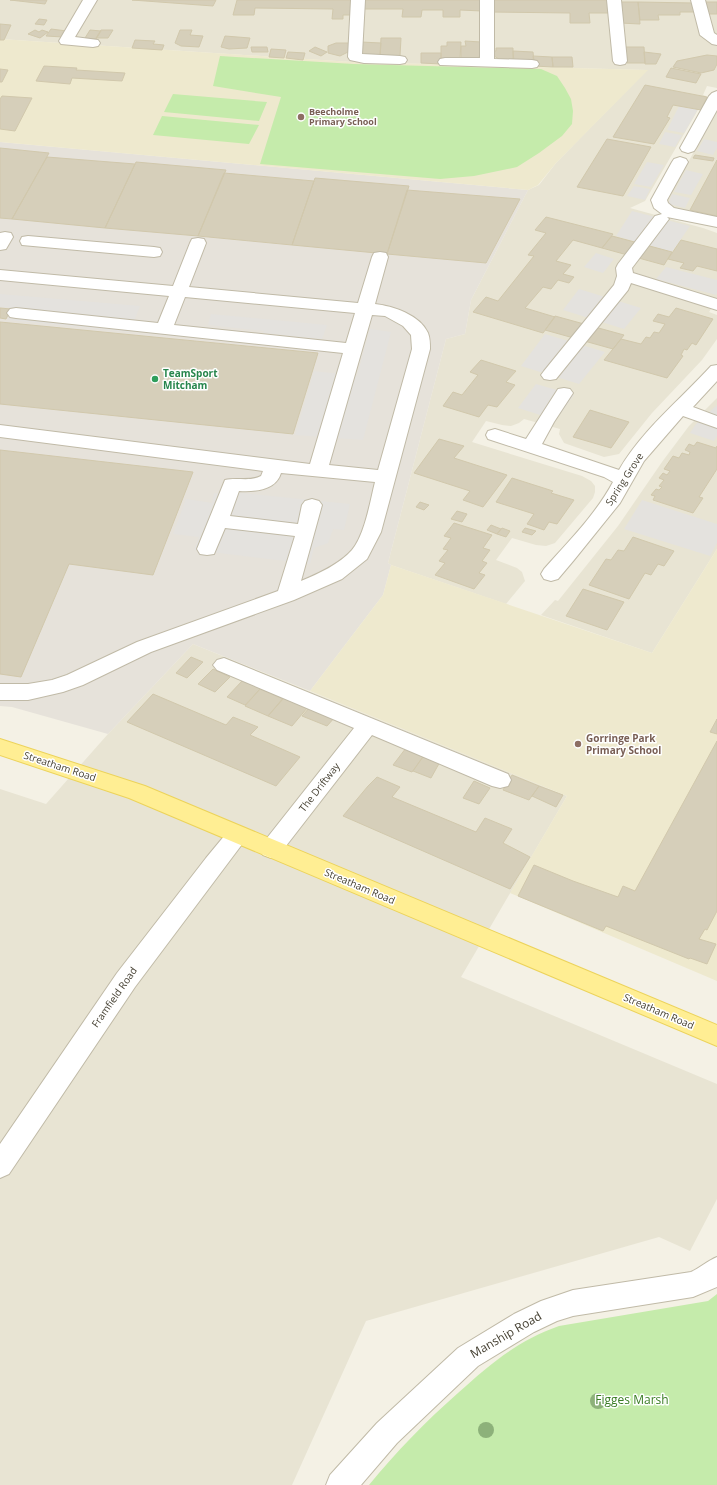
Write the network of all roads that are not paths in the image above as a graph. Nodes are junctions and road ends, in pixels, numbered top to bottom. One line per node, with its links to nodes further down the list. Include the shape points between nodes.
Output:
1 (90, 0): 7 (street, via 66,41)
2 (358, 0): 8 (street, via 355,57)
3 (488, 0): 11 (street)
4 (614, 0): 9 (street)
5 (698, 0): 6 (street, via 707,35)
6 (717, 41)
7 (93, 43)
8 (400, 60)
9 (620, 61)
10 (445, 62): 11 (street)
11 (487, 63): 12 (street)
12 (532, 64)
13 (717, 96): 15 (street, via 659,200 660,205 669,212)
14 (661, 220): 22 (street, via 624,268)
15 (717, 222)
16 (28, 241): 20 (street)
17 (198, 243): 23 (street)
18 (154, 252): 20 (street)
19 (380, 257): 25 (street)
20 (88, 265): 21 (street); 23 (street)
21 (0, 275)
22 (624, 276): 24 (street); 30 (street, via 622,286)
23 (179, 292): 25 (street); 27 (street)
24 (717, 305)
25 (364, 308): 28 (street); 39 (street, via 389,311 409,322 420,334 421,349)
26 (16, 313): 27 (street)
27 (164, 329): 28 (street)
28 (352, 349): 38 (street)
29 (717, 370): 32 (street, Spring Grove)
30 (550, 375)
31 (564, 393): 36 (street)
32 (680, 408): 33 (street); 40 (street, Spring Grove, via 641,453)
33 (717, 422)
34 (0, 431): 37 (street)
35 (495, 435): 36 (street)
36 (532, 446): 40 (street)
37 (274, 466): 38 (street); 42 (street, via 267,482 254,485 232,484)
38 (318, 470): 39 (street)
39 (385, 476): 46 (street, via 371,532 360,554 335,574)
40 (623, 479): 45 (street, Spring Grove, via 614,497 592,527)
41 (312, 505): 43 (street)
42 (218, 521): 43 (street); 44 (street)
43 (306, 531): 46 (street)
44 (207, 549)
45 (551, 574)
46 (287, 595): 48 (street, via 144,647 55,687 28,692)
47 (224, 665): 49 (street)
48 (0, 692)
49 (368, 725): 51 (street); 53 (street, The Driftway)
50 (0, 747): 52 (main road, Streatham Road, via 137,792)
51 (500, 780)
52 (238, 835): 53 (main road, Streatham Road); 55 (street, Framfield Road, via 126,980)
53 (271, 849): 54 (main road, Streatham Road)
54 (717, 1036)
55 (0, 1166)
56 (717, 1270): 57 (street, Manship Road, via 694,1284 573,1303 524,1323 468,1357 387,1433)
57 (341, 1485)

